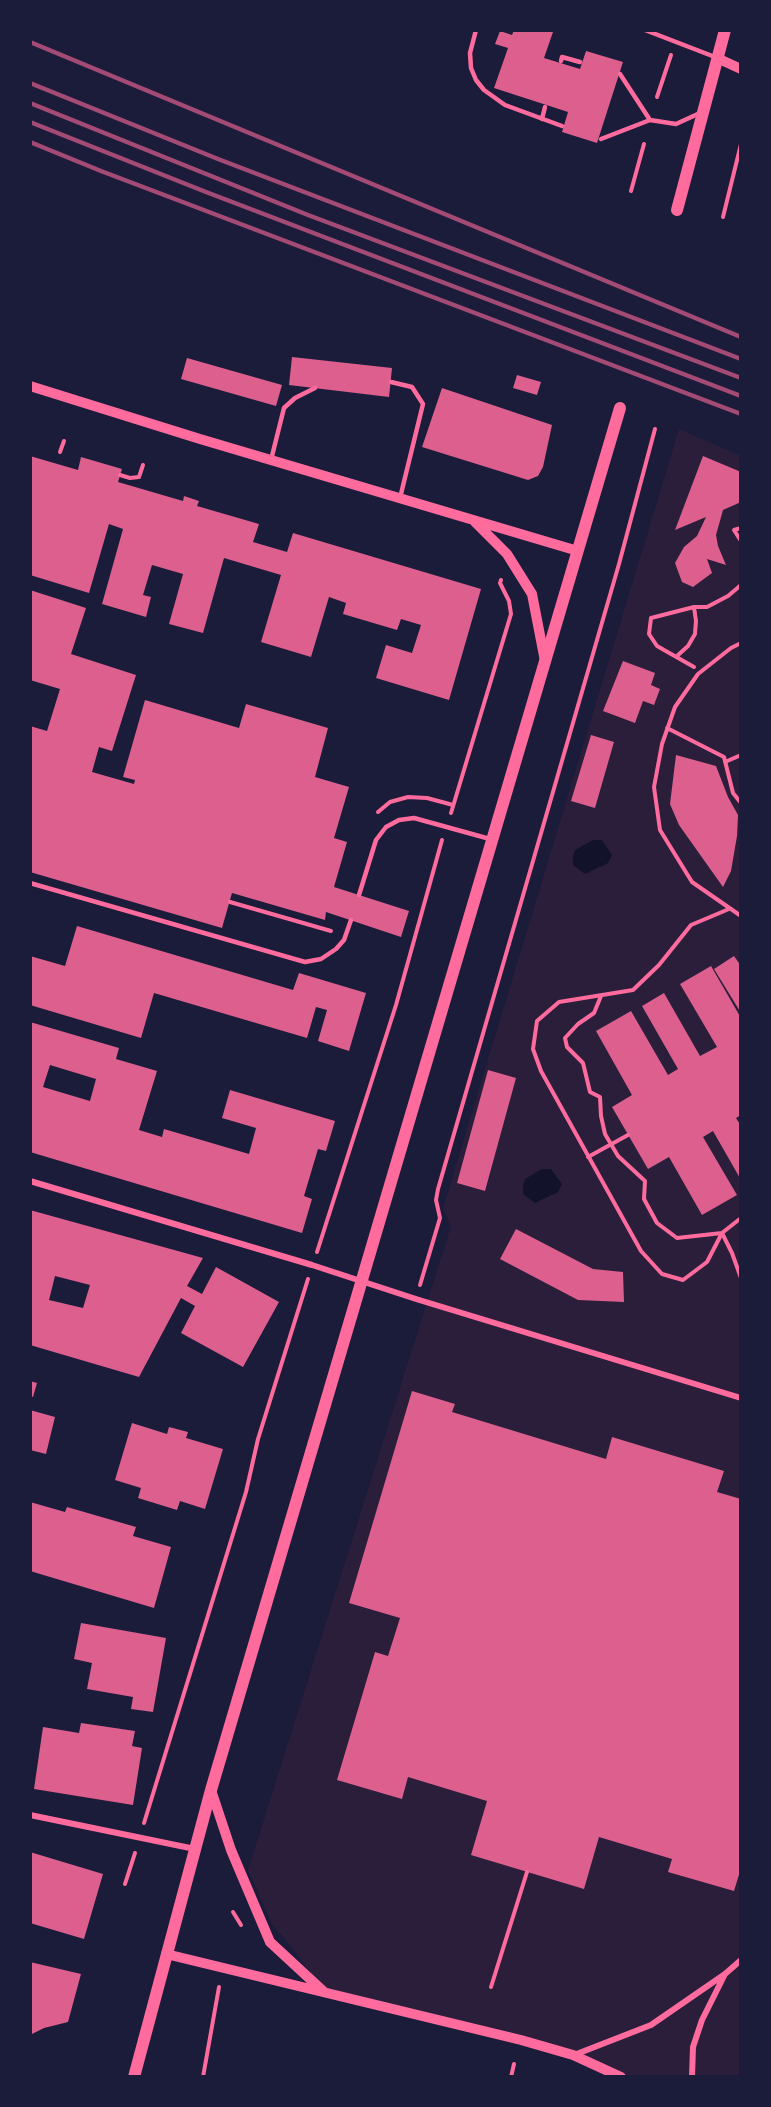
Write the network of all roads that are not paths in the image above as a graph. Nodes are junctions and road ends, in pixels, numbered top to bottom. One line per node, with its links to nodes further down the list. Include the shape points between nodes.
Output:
1 (476, 30): 11 (lane, via 471,68 484,90 505,105)
2 (645, 30): 4 (lane)
3 (725, 30): 4 (main road)
4 (717, 58): 7 (street); 10 (main road)
5 (561, 61): 6 (lane, via 562,57)
6 (580, 62)
7 (741, 69)
8 (620, 74): 12 (lane)
9 (545, 107): 11 (lane)
10 (703, 112): 12 (lane, via 676,124); 15 (main road)
11 (542, 119): 13 (lane)
12 (650, 120): 14 (lane)
13 (562, 126)
14 (601, 139)
15 (677, 210)
16 (391, 382): 21 (lane, via 412,387 423,404)
17 (30, 386): 20 (street)
18 (315, 388): 20 (lane, via 284,408)
19 (620, 408): 23 (main road)
20 (271, 460): 21 (street)
21 (400, 498): 22 (street)
22 (473, 519): 23 (street); 24 (street, via 507,554 532,594)
23 (578, 551): 24 (main road)
24 (545, 661): 25 (main road)
25 (492, 839): 27 (lane, via 414,818 399,820 386,827 376,840); 30 (main road)
26 (30, 882): 28 (lane, via 305,962 321,959 336,949)
27 (359, 895)
28 (351, 920)
29 (30, 1181): 30 (street)
30 (360, 1281): 31 (street); 32 (main road)
31 (741, 1398)
32 (211, 1790): 34 (main road); 38 (street, via 231,1850 270,1942)
33 (30, 1815): 34 (street)
34 (195, 1849): 35 (main road)
35 (166, 1954): 38 (street); 40 (main road)
36 (741, 1960): 37 (street)
37 (725, 1974): 39 (street, via 651,2025); 42 (street, via 693,2047)
38 (326, 1993): 39 (street)
39 (573, 2055): 41 (street)
40 (133, 2076)
41 (621, 2077)
42 (692, 2077)

